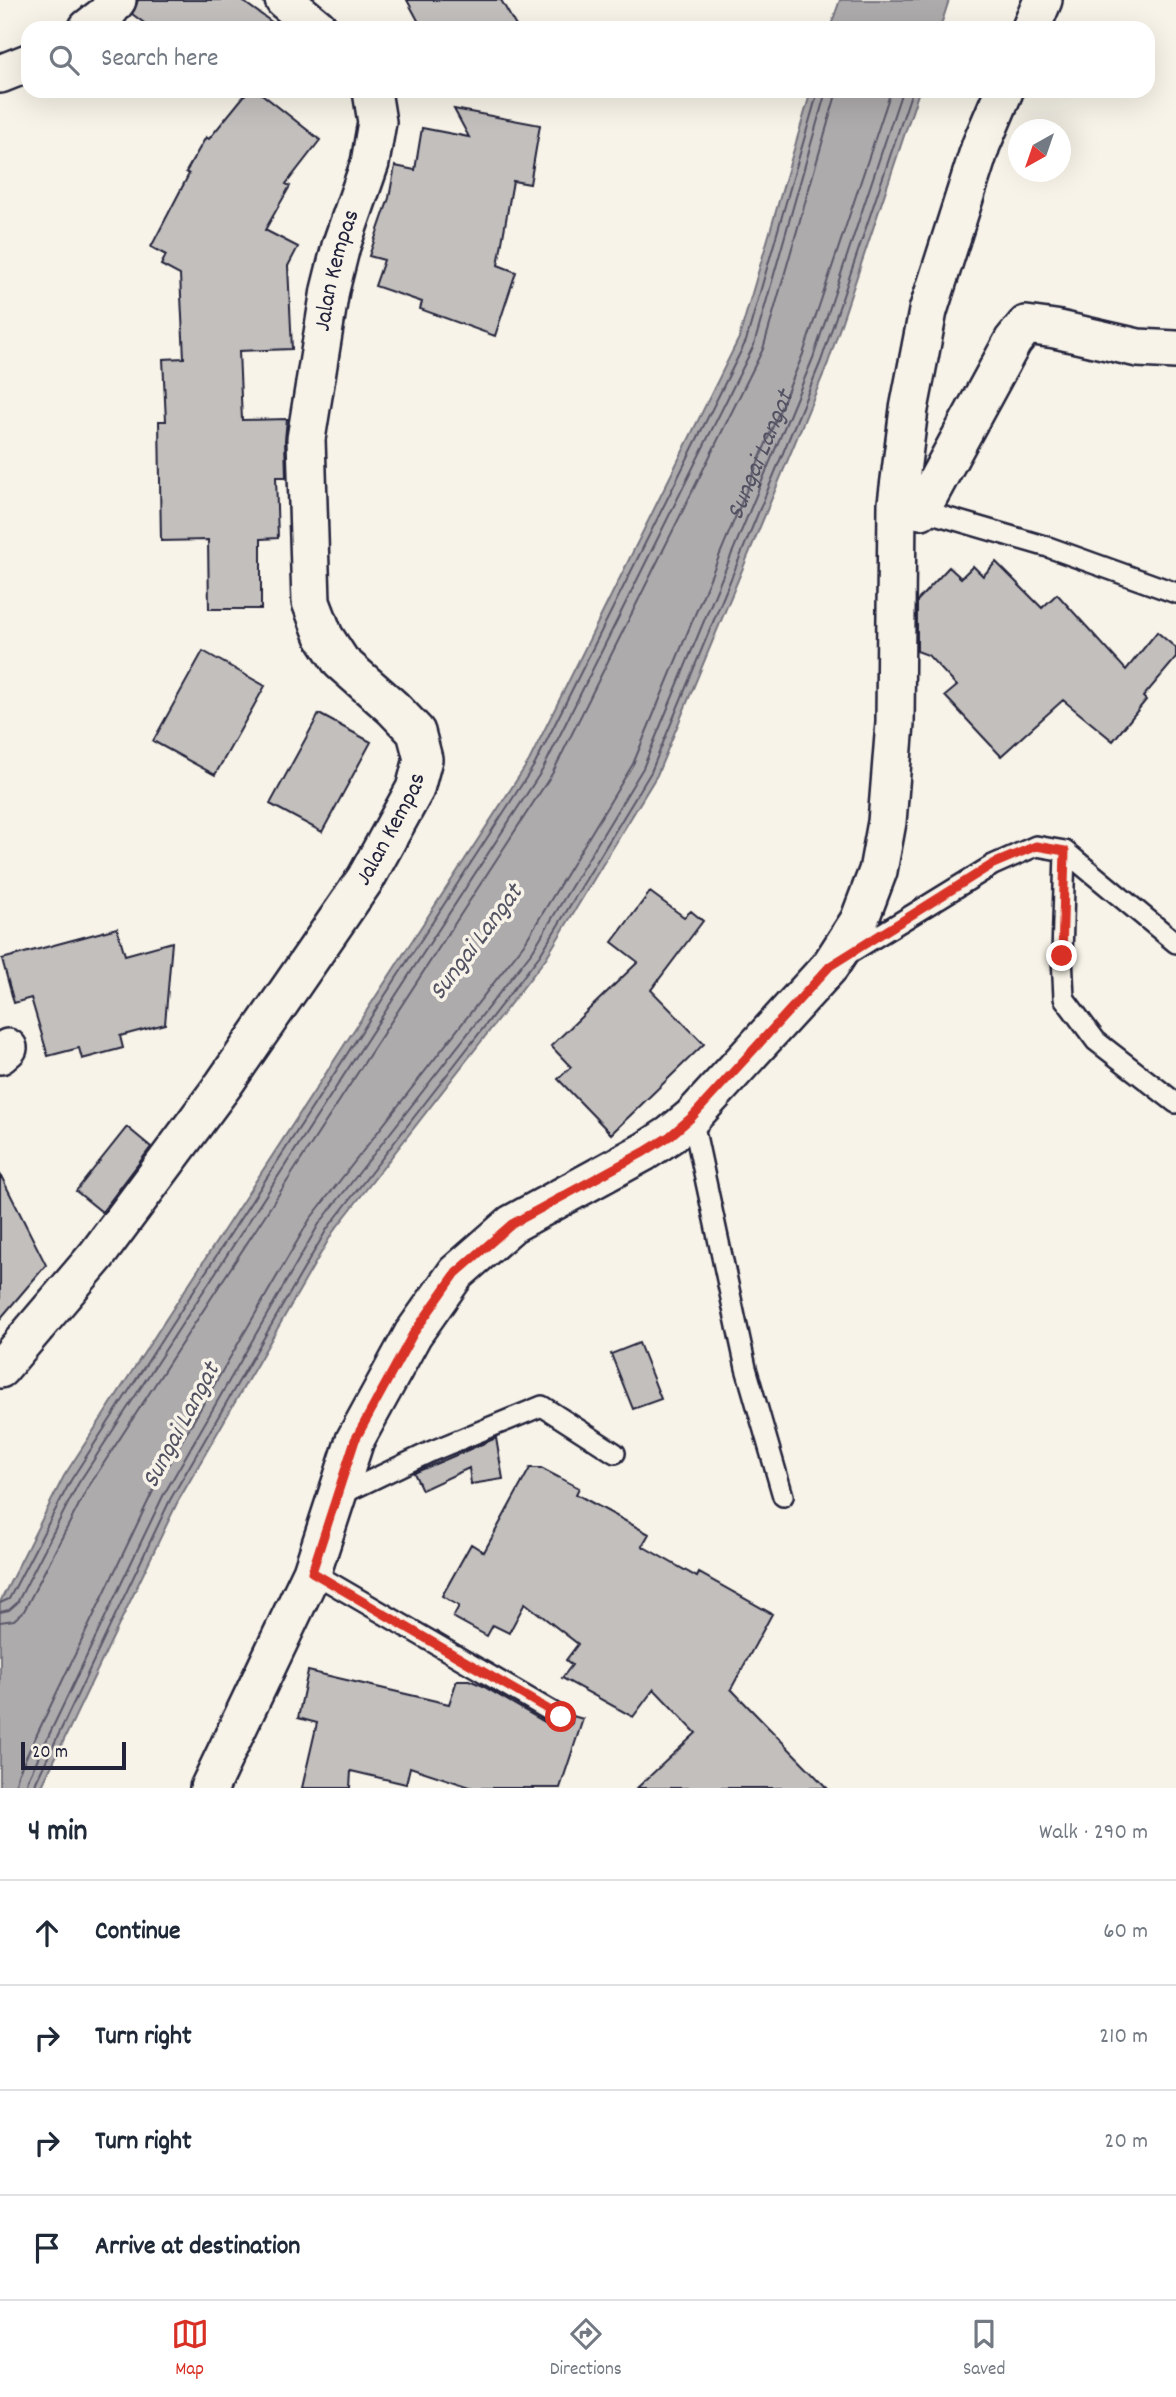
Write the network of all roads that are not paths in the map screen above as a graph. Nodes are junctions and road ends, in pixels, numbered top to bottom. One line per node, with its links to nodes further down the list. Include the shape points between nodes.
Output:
1 (117, 0): 4 (street)
2 (284, 0): 5 (street)
3 (1043, 0): 6 (street)
4 (97, 21)
5 (310, 21)
6 (1034, 21)
7 (21, 66): 8 (street)
8 (0, 74)
9 (373, 98): 19 (street, Jalan Kempas, via 377,122 370,163 330,290 306,439 311,602 324,636 341,662 416,732 422,759 415,789 366,878 224,1084 97,1255)
10 (1001, 98): 12 (street, via 981,145 928,311 909,409)
11 (1176, 350): 12 (street, via 1138,348 1026,325)
12 (909, 506): 13 (lane, via 1048,547); 16 (street, via 887,821 878,872 859,921)
13 (1176, 593)
14 (1065, 851): 15 (lane); 16 (lane, via 1036,846 993,864); 17 (lane, via 1064,998 1096,1041)
15 (1176, 943)
16 (830, 966): 18 (street)
17 (1176, 1102)
18 (692, 1117): 21 (lane, via 746,1368); 22 (street, via 644,1152 512,1224 456,1273 413,1334 355,1440)
19 (0, 1369)
20 (615, 1453): 22 (lane, via 541,1406)
21 (783, 1496)
22 (336, 1497): 23 (street)
23 (312, 1572): 24 (lane); 25 (street)
24 (561, 1717)
25 (209, 1788)

